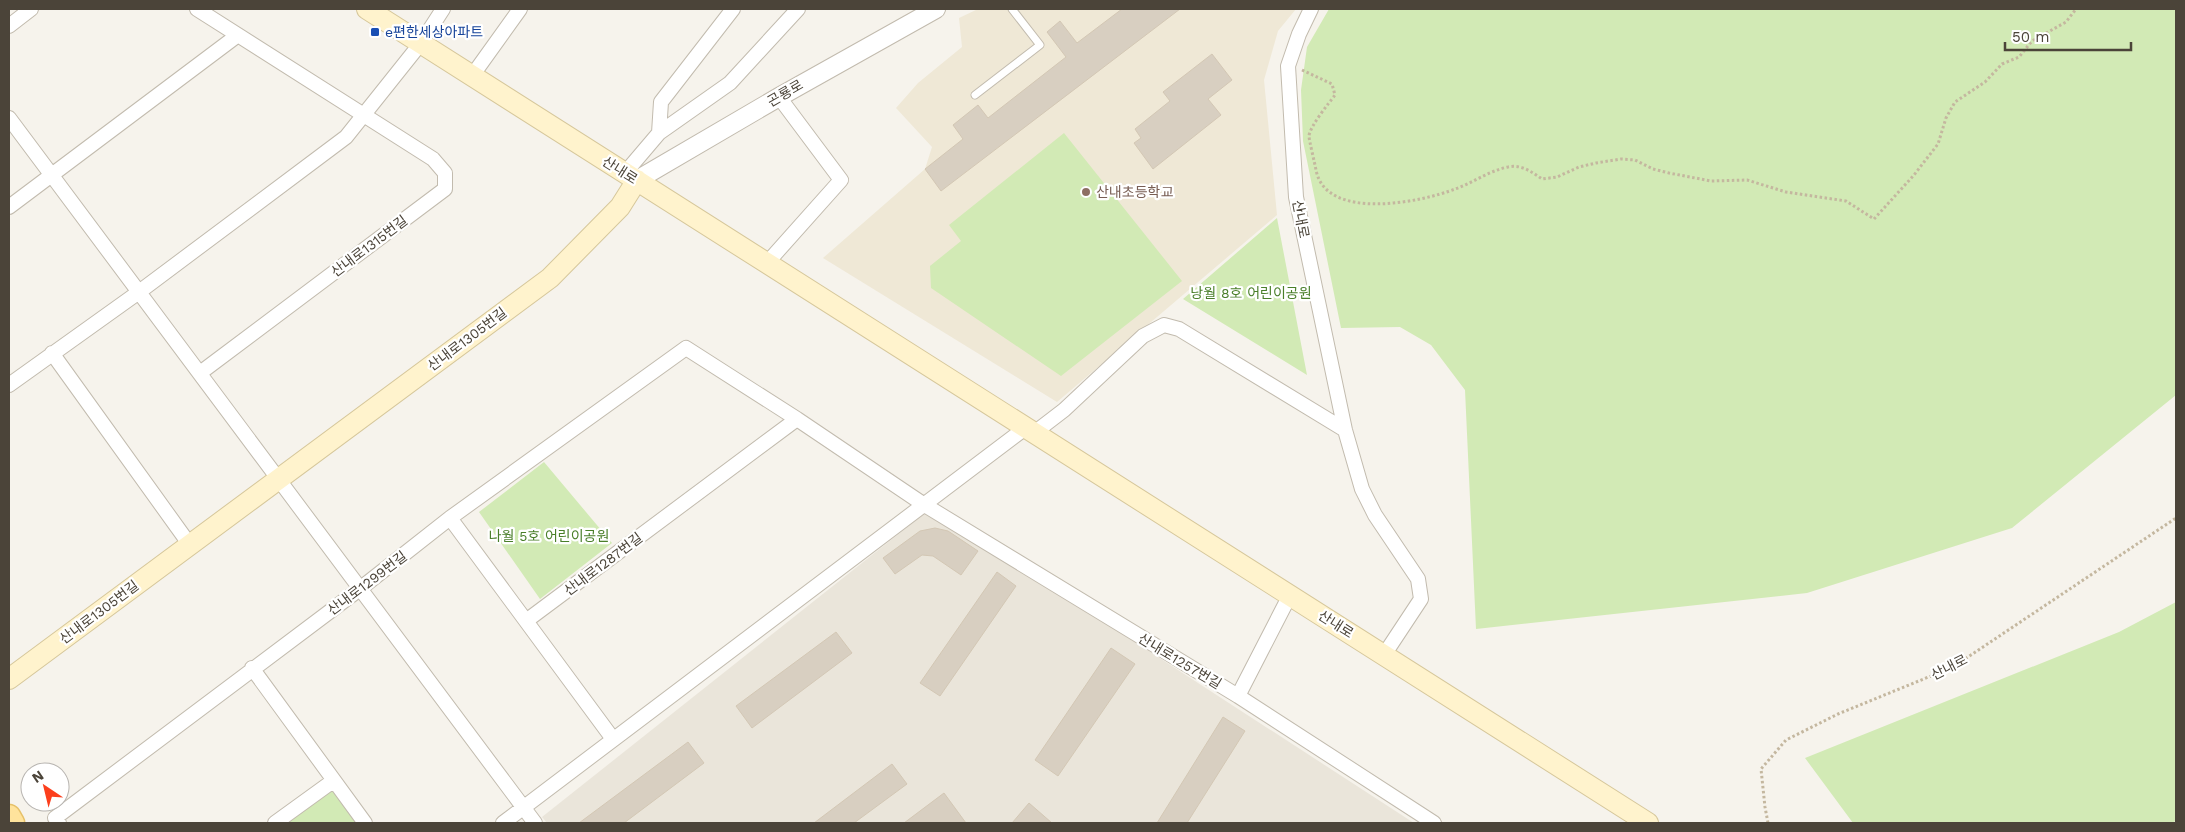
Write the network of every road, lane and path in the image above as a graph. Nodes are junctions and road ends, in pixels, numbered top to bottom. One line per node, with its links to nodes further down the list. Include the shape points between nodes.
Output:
1 (31, 9): 12 (street)
2 (197, 9): 13 (street, 산내로1315번길)
3 (367, 9): 14 (main road, 산내로)
4 (443, 9): 14 (street)
5 (520, 9): 16 (street)
6 (733, 9): 21 (street, via 661,102)
7 (798, 9): 21 (street, via 730,83)
8 (936, 9): 18 (street, 곤룡로)
9 (1012, 9): 17 (lane, via 1040,45)
10 (1311, 9): 15 (street, 산내로)
11 (2076, 9): 15 (path, via 2066,22 2032,42 2019,57 2002,64 1985,82 1955,102 1938,144 1874,218 1846,201 1786,192 1747,180 1711,181 1621,159 1580,167 1542,180 1516,166 1506,167 1457,189 1389,205 1343,199 1327,190 1316,173 1309,136 1335,94 1332,84)
12 (9, 26)
13 (238, 35): 19 (street, 산내로1315번길); 22 (street)
14 (421, 43): 16 (main road, 산내로); 19 (street)
15 (1288, 66): 31 (street, 산내로, via 1296,197)
16 (472, 76): 23 (main road, 산내로)
17 (975, 95)
18 (779, 97): 23 (street, 곤룡로); 25 (street, via 840,180)
19 (363, 115): 26 (street, via 346,136); 28 (street, 산내로1315번길, via 433,159 445,173 445,189)
20 (9, 118): 22 (street)
21 (659, 133): 23 (street)
22 (52, 176): 24 (street); 26 (street)
23 (631, 176): 25 (main road, 산내로); 33 (main road, 산내로1305번길, via 620,207 550,278)
24 (9, 207)
25 (767, 263): 32 (main road, 산내로)
26 (139, 292): 27 (street); 28 (street)
27 (52, 353): 29 (street); 37 (street)
28 (200, 373): 33 (street)
29 (9, 385)
30 (797, 419): 34 (street); 35 (street, 산내로1299번길, via 686,348); 40 (street, 산내로1287번길)
31 (1345, 430): 32 (street, via 1179,329 1164,325 1143,336 1064,410); 41 (street, 산내로, via 1362,489 1375,515 1418,579 1422,599)
32 (1034, 433): 34 (street, via 1024,429); 39 (main road, 산내로)
33 (279, 478): 37 (main road, 산내로1305번길); 38 (street)
34 (923, 504): 44 (street, 산내로1257번길); 45 (street)
35 (450, 518): 38 (street, 산내로1299번길); 40 (street)
36 (2176, 518): 57 (path, 산내로, via 1953,667 1838,714 1786,740 1761,770)
37 (190, 544): 43 (main road, 산내로1305번길)
38 (361, 588): 42 (street, 산내로1299번길); 47 (street)
39 (1290, 596): 41 (main road, 산내로); 44 (street)
40 (526, 621): 45 (street)
41 (1384, 655): 56 (main road, 산내로)
42 (252, 668): 46 (street); 50 (street, 산내로1299번길, via 55,818)
43 (9, 679)
44 (1238, 696): 55 (street, 산내로1257번길)
45 (613, 739): 47 (street)
46 (333, 781): 51 (street); 52 (street)
47 (524, 808): 53 (street); 54 (street)
48 (9, 816): 49 (main road)
49 (13, 823)
50 (59, 823)
51 (275, 823)
52 (365, 823)
53 (503, 823)
54 (536, 823)
55 (1434, 823)
56 (1648, 823)
57 (1768, 823)

